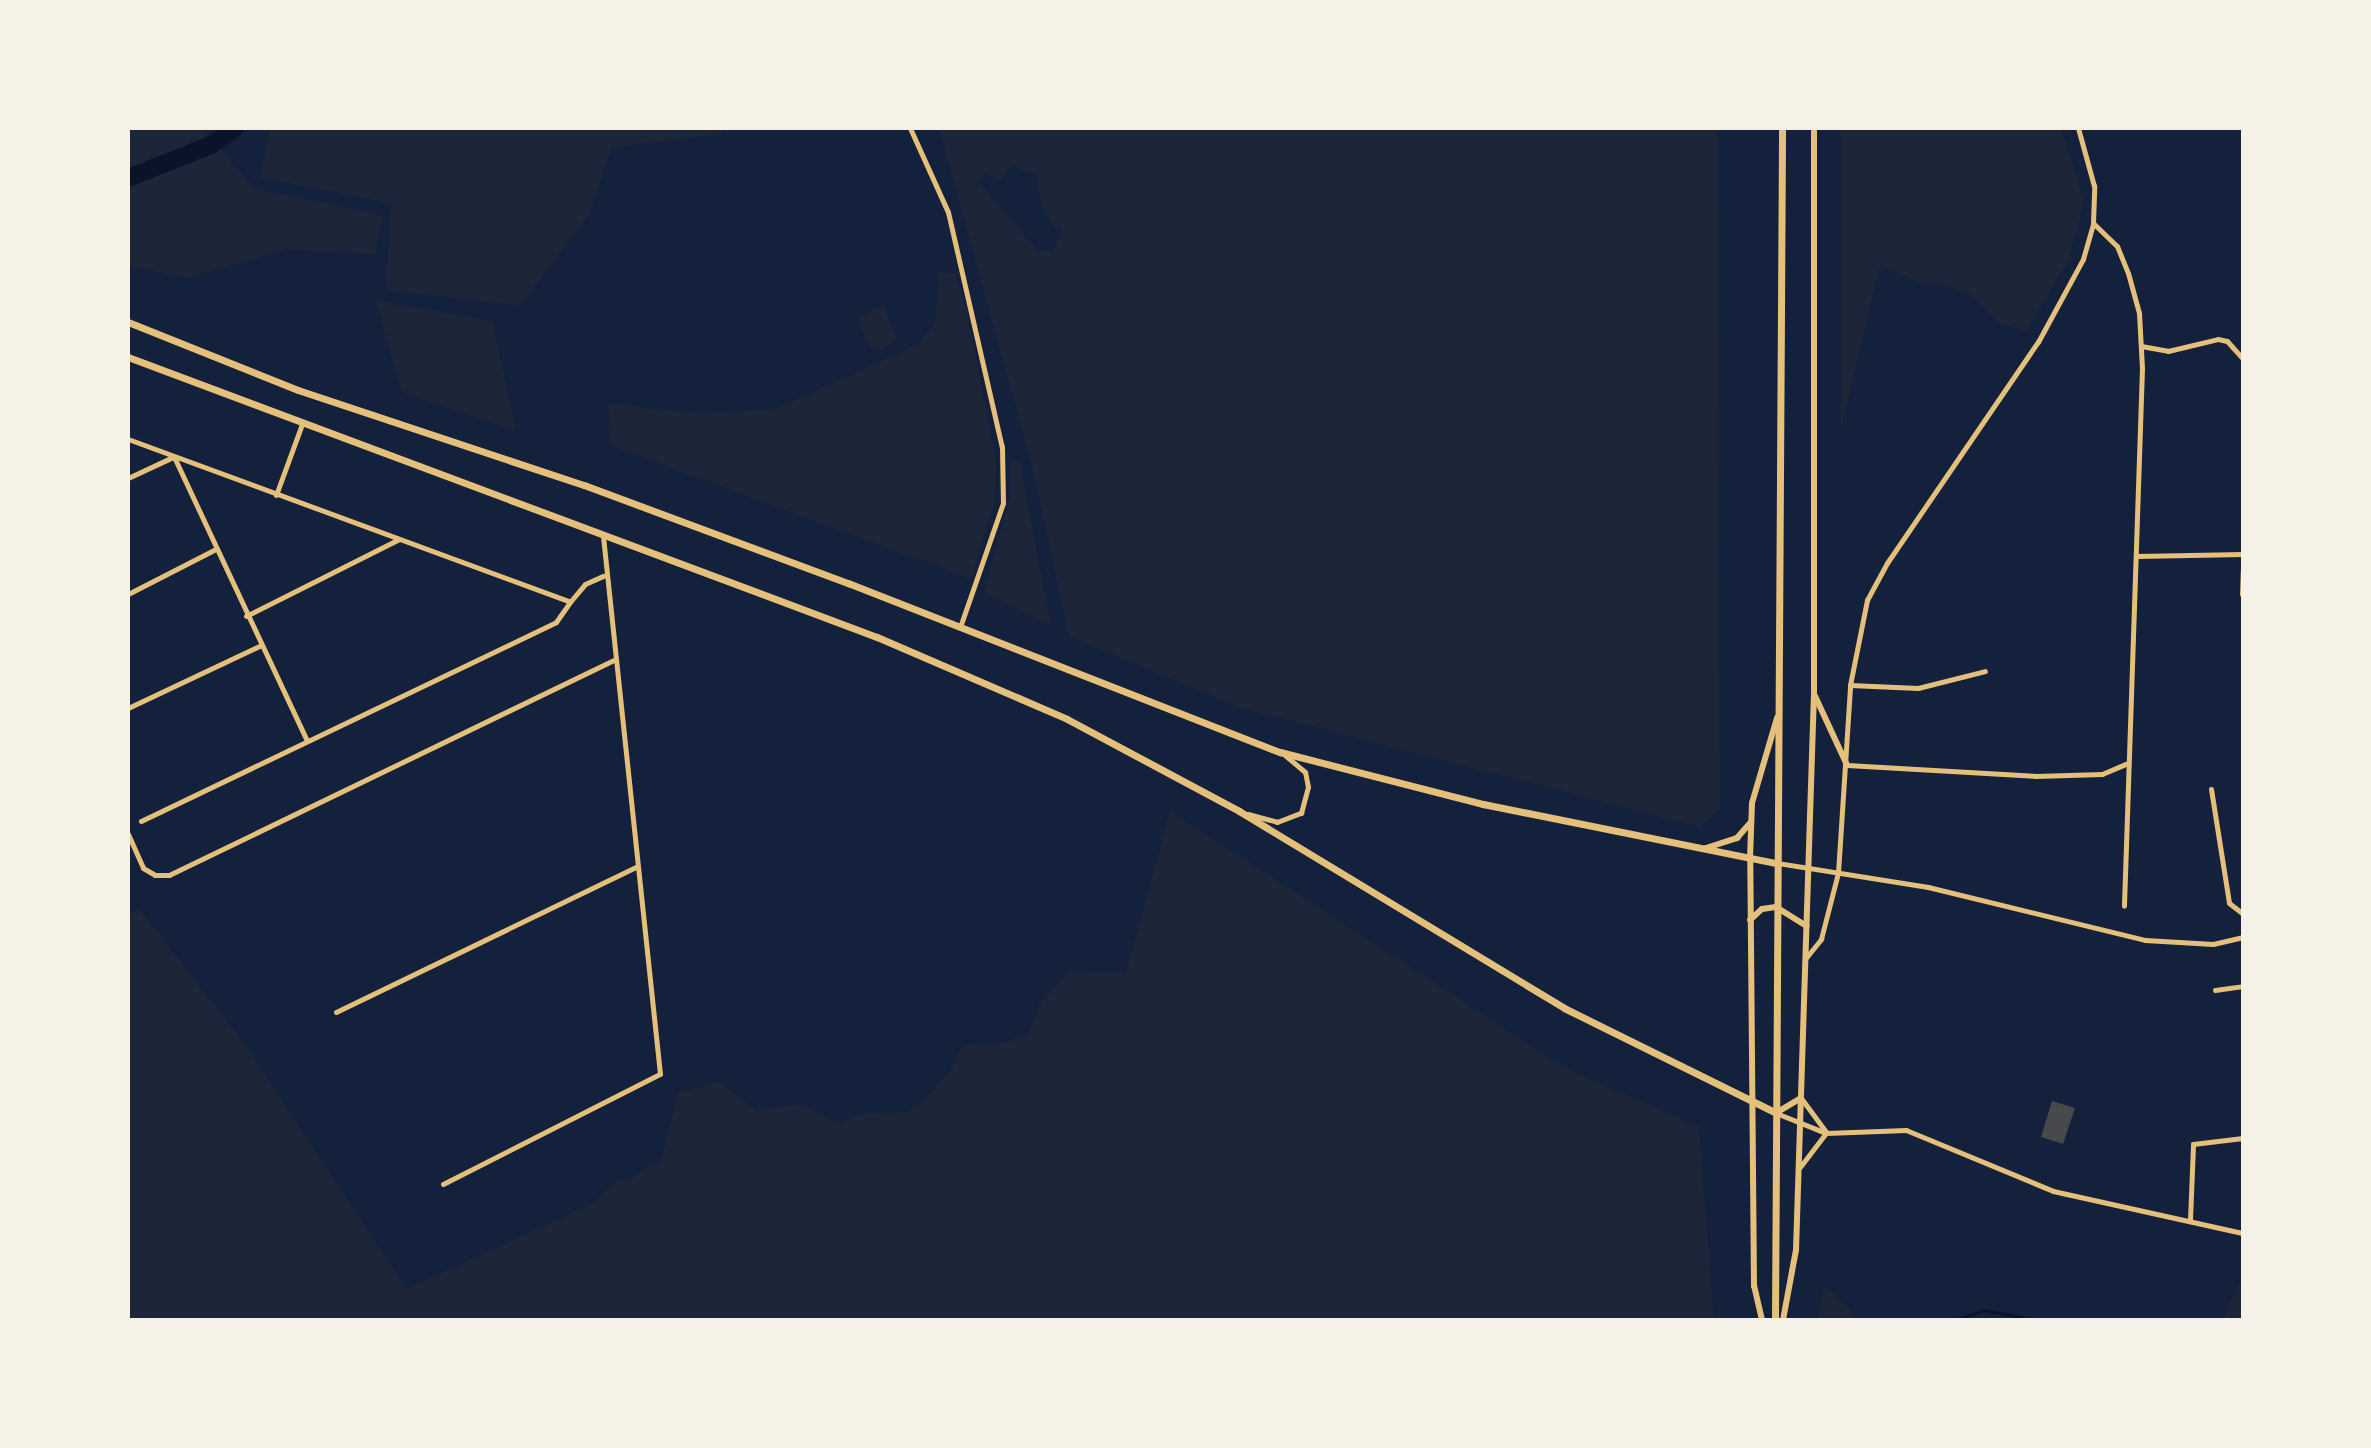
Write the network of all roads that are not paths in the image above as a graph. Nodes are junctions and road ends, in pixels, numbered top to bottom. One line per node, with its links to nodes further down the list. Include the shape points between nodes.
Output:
1 (910, 128): 26 (street, via 948,212 1002,447 1003,503)
2 (1782, 128): 33 (main road)
3 (1811, 128): 31 (street)
4 (2078, 128): 5 (street, via 2094,186)
5 (2093, 223): 7 (street, via 2117,246 2128,273); 30 (street, via 2083,259 2038,342 1876,581 1861,620)
6 (128, 322): 26 (main road, via 298,390 584,485)
7 (2141, 346): 9 (street, via 2168,351 2218,339 2227,341); 19 (street)
8 (128, 357): 10 (main road)
9 (2243, 359)
10 (302, 424): 14 (street); 15 (main road)
11 (128, 439): 12 (street)
12 (174, 458): 13 (street); 14 (street); 17 (street)
13 (128, 478)
14 (276, 495): 16 (street)
15 (603, 536): 21 (street); 39 (main road, via 877,637 1067,719)
16 (399, 539): 24 (street); 25 (street)
17 (214, 550): 22 (street); 25 (street)
18 (2243, 554): 19 (street)
19 (2137, 556): 36 (street)
20 (2243, 569): 23 (street)
21 (603, 576): 24 (street, via 585,584); 28 (street)
22 (128, 594)
23 (2242, 594)
24 (570, 602): 34 (street, via 556,622)
25 (246, 616): 27 (street)
26 (960, 628): 35 (main road)
27 (261, 645): 32 (street); 34 (street)
28 (614, 660): 42 (street, via 169,875 143,868); 46 (street)
29 (1985, 671): 30 (street, via 1918,688)
30 (1850, 685): 37 (street)
31 (1814, 692): 37 (street); 47 (street)
32 (128, 708)
33 (1778, 715): 40 (street); 45 (main road)
34 (307, 741): 41 (street)
35 (1280, 752): 39 (street, via 1305,772 1308,787 1301,813 1277,822); 43 (main road, via 1483,804)
36 (2126, 764): 37 (street, via 2102,774 2035,776); 49 (street)
37 (1847, 765): 48 (street)
38 (2211, 789): 51 (street, via 2229,903)
39 (1239, 811): 60 (main road, via 1564,1008)
40 (1751, 820): 43 (street, via 1737,838); 44 (street)
41 (141, 821)
42 (128, 834)
43 (1704, 849): 44 (main road)
44 (1750, 858): 45 (main road); 52 (street)
45 (1776, 863): 47 (street); 50 (main road)
46 (636, 867): 58 (street); 66 (street, via 660,1074)
47 (1806, 868): 48 (street); 53 (street)
48 (1838, 873): 54 (street, via 1928,887 2145,940 2213,944); 55 (street, via 1821,939)
49 (2124, 906)
50 (1776, 907): 52 (street, via 1762,909); 53 (street); 61 (main road)
51 (2243, 914)
52 (1750, 920): 60 (street)
53 (1806, 926): 55 (street)
54 (2243, 937)
55 (1805, 960): 59 (street)
56 (2243, 986): 57 (street)
57 (2215, 990)
58 (336, 1012)
59 (1801, 1097): 61 (street); 62 (street); 63 (street)
60 (1751, 1102): 61 (main road); 69 (street, via 1754,1286)
61 (1776, 1113): 62 (street); 70 (main road)
62 (1800, 1124): 63 (street); 65 (street)
63 (1826, 1133): 65 (street); 67 (street, via 1906,1130 2053,1191)
64 (2243, 1138): 67 (street, via 2193,1144)
65 (1799, 1168): 71 (street, via 1796,1250)
66 (443, 1184)
67 (2190, 1220): 68 (street)
68 (2243, 1233)
69 (1762, 1320)
70 (1775, 1320)
71 (1783, 1320)

